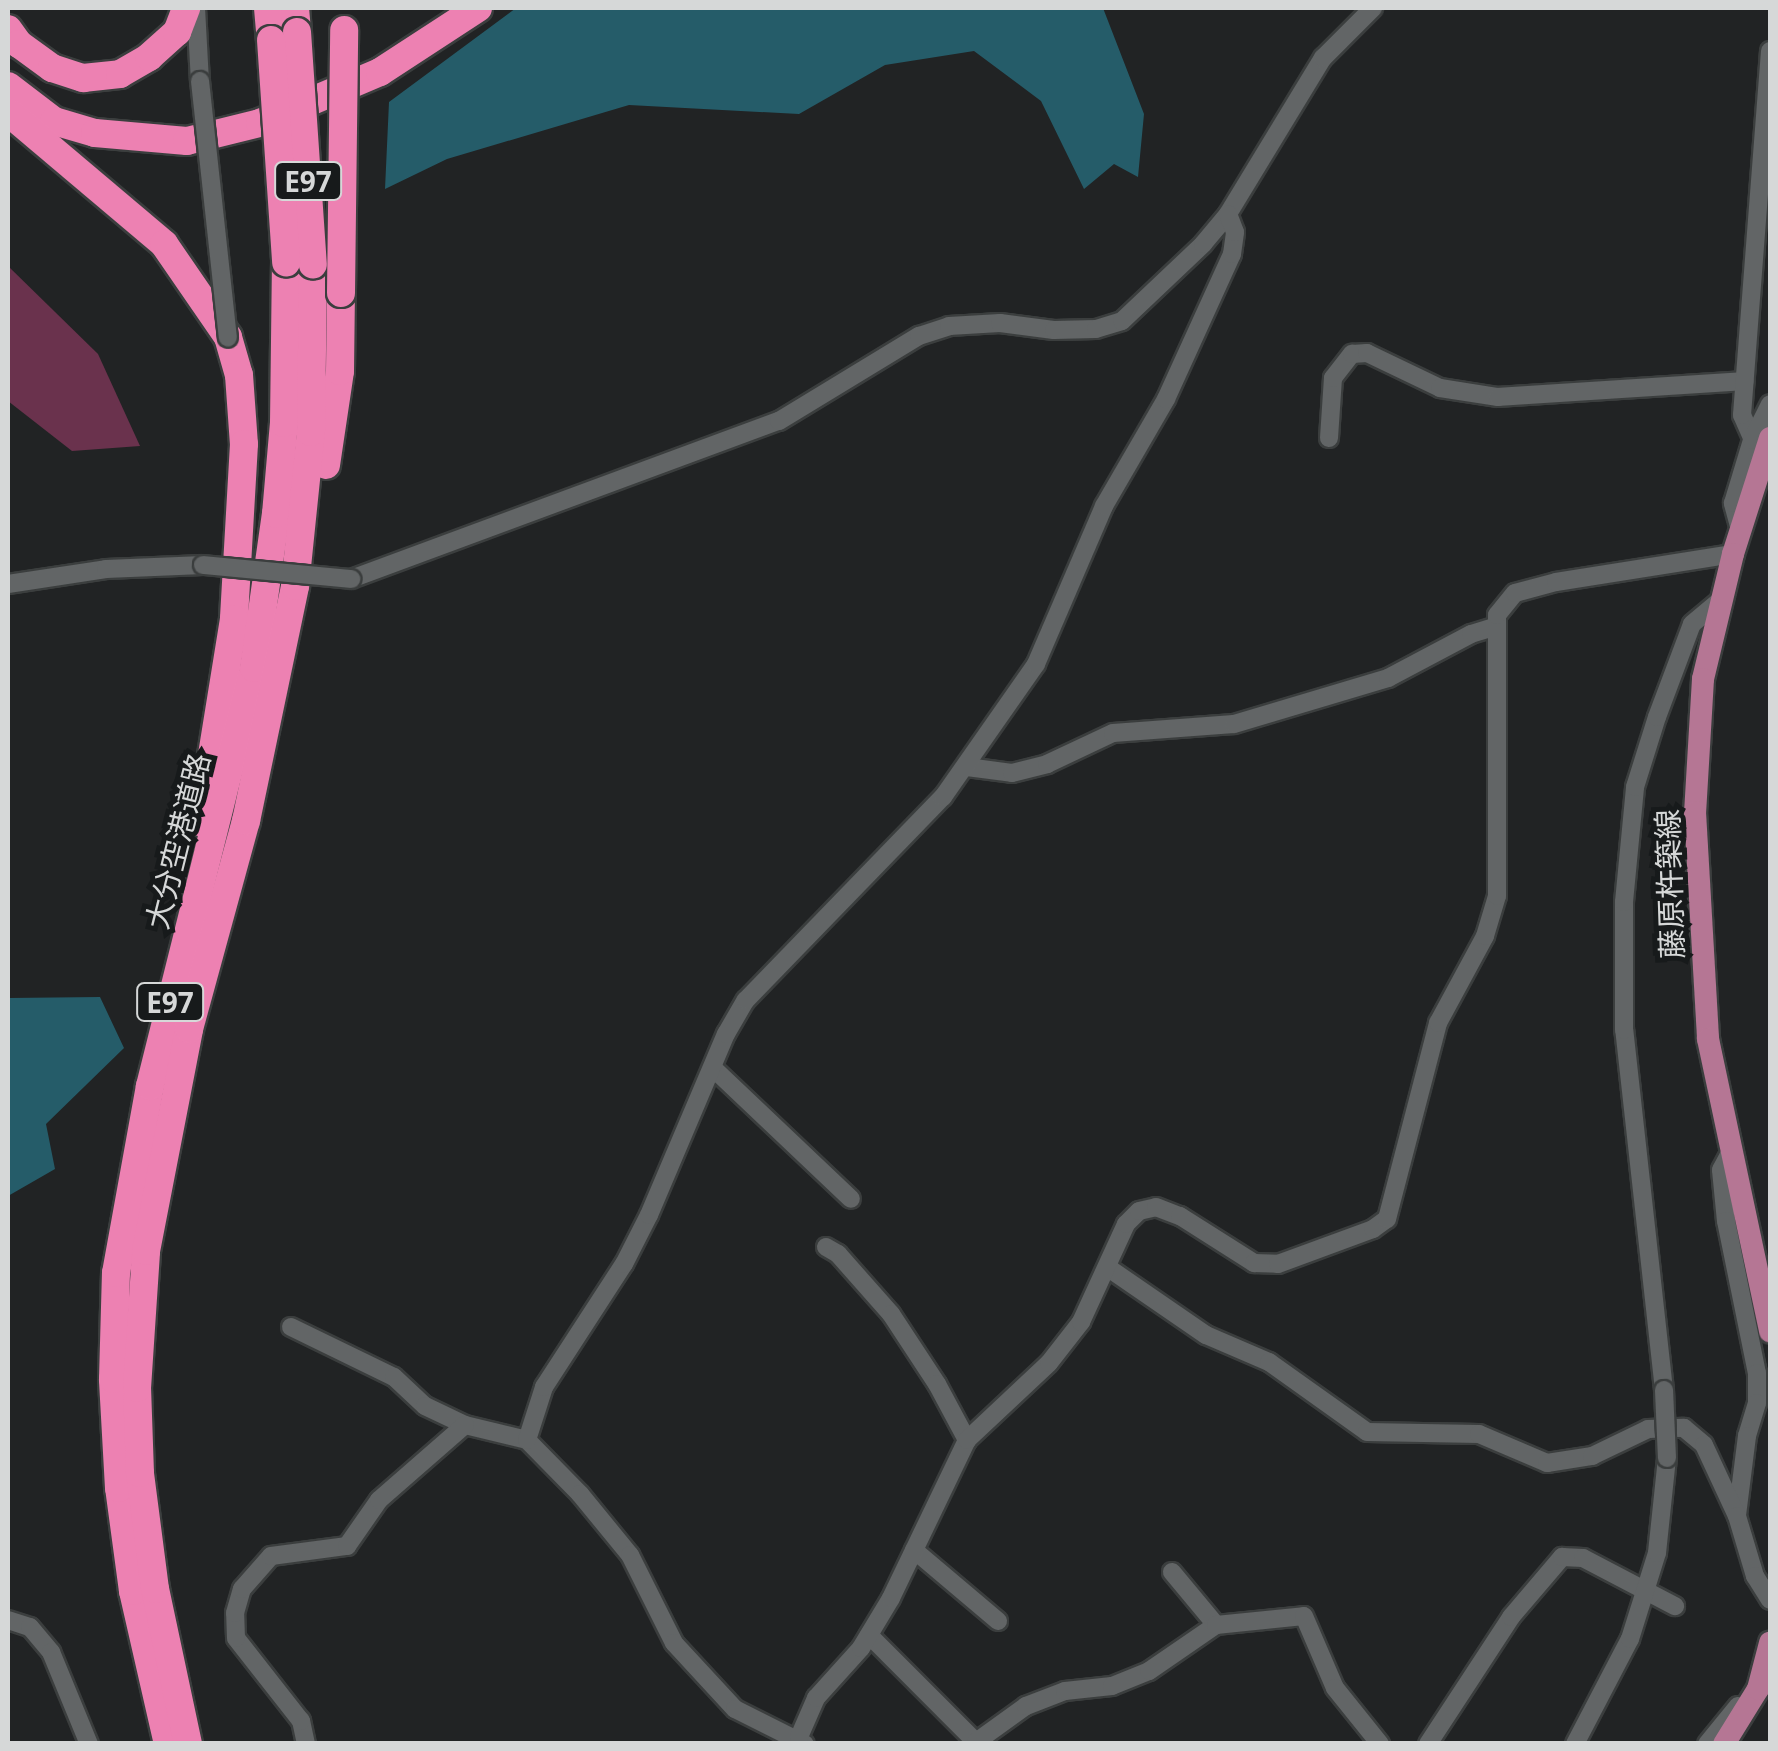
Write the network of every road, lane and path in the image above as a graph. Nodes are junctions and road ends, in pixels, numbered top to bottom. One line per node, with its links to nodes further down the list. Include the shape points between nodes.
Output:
1 (186, 8): 9 (highway, via 177,32 120,74 83,78 52,68)
2 (196, 8): 16 (street, bridge)
3 (268, 8): 8 (highway, 大分空港道路 / E97)
4 (455, 8): 11 (highway, via 390,54 256,112 178,126 84,114 45,95)
5 (478, 8): 12 (highway, via 380,72 260,124 188,141 95,133 54,121)
6 (1372, 8): 14 (street, via 1323,58)
7 (344, 19): 26 (highway, bridge, via 340,370 305,616)
8 (287, 27): 15 (highway, 大分空港道路 / E97, bridge)
9 (8, 29)
10 (1770, 51): 17 (street)
11 (8, 65)
12 (8, 86)
13 (8, 112): 16 (highway, via 164,244)
14 (1228, 214): 22 (street, bridge, via 1122,320 1096,329 949,326 919,336 778,421 351,579 203,565 106,569); 25 (street, via 1235,232 1232,254 1166,399 1104,506 1036,664)
15 (300, 263): 26 (highway, 大分空港道路 / E97, via 311,416 300,549 284,656); 27 (highway, 大分空港道路 / E97, via 254,668)
16 (228, 337): 27 (highway, via 239,375 244,444 239,560)
17 (1744, 381): 19 (street, via 1482,396 1440,388 1367,353 1352,354 1333,378); 20 (street, via 1742,415)
18 (1770, 404): 20 (street)
19 (1329, 438)
20 (1762, 445): 21 (main road, 藤原杵築線)
21 (1733, 554): 23 (main road, 藤原杵築線); 24 (street, via 1515,593 1496,615)
22 (8, 584)
23 (1722, 599): 29 (main road, 藤原杵築線, via 1703,679 1695,812 1708,1039); 43 (street, bridge, via 1692,624 1657,717 1635,786 1624,902 1624,1030 1667,1458 1657,1553)
24 (1496, 626): 25 (street, via 1388,678 1234,724 1113,733 1012,773); 32 (street, via 1496,896 1485,936 1438,1023 1386,1219 1278,1264 1254,1263 1156,1207 1138,1211 1126,1224)
25 (967, 767): 28 (street, via 746,1000)
26 (246, 821): 55 (highway, 大分空港道路 / E97, via 174,1102 146,1251 141,1323 144,1518)
27 (174, 986): 54 (highway, 大分空港道路 / E97, via 128,1188 113,1346 124,1537)
28 (713, 1068): 30 (street); 38 (street, via 632,1248 544,1387)
29 (1730, 1153): 34 (main road, 藤原杵築線); 36 (street, via 1721,1170 1724,1204 1758,1373)
30 (851, 1199)
31 (826, 1248): 39 (street, via 892,1314)
32 (1107, 1267): 39 (street, via 1081,1322 1049,1362); 40 (street, via 1206,1335 1269,1362 1367,1432 1479,1434 1547,1462 1592,1456 1648,1429 1684,1428 1704,1445)
33 (291, 1328): 37 (street, via 394,1377 425,1406)
34 (1770, 1331)
35 (1770, 1358): 36 (street)
36 (1757, 1402): 40 (street)
37 (465, 1425): 38 (street); 56 (street, via 379,1500 347,1546 271,1556 242,1588 236,1638 301,1721)
38 (528, 1440): 52 (street, via 630,1555 674,1644 735,1708)
39 (967, 1440): 41 (street)
40 (1737, 1516): 44 (street, via 1755,1576)
41 (914, 1550): 47 (street); 49 (street)
42 (1172, 1572): 48 (street)
43 (1645, 1592): 45 (street); 58 (street, via 1582,1558 1562,1556 1511,1616); 59 (street, via 1630,1639)
44 (1770, 1600)
45 (1675, 1606)
46 (8, 1620): 53 (street, via 30,1627 51,1652)
47 (998, 1621)
48 (1216, 1625): 49 (street, via 1149,1671 1026,1706 976,1742); 57 (street, via 1304,1616 1334,1688)
49 (869, 1636): 52 (street, via 816,1698)
50 (1770, 1640): 51 (main road); 60 (street, via 1740,1703)
51 (1764, 1692): 61 (main road)
52 (802, 1740)
53 (90, 1744)
54 (168, 1744)
55 (188, 1744)
56 (306, 1744)
57 (1380, 1744)
58 (1428, 1744)
59 (1575, 1744)
60 (1706, 1744)
61 (1724, 1744)

